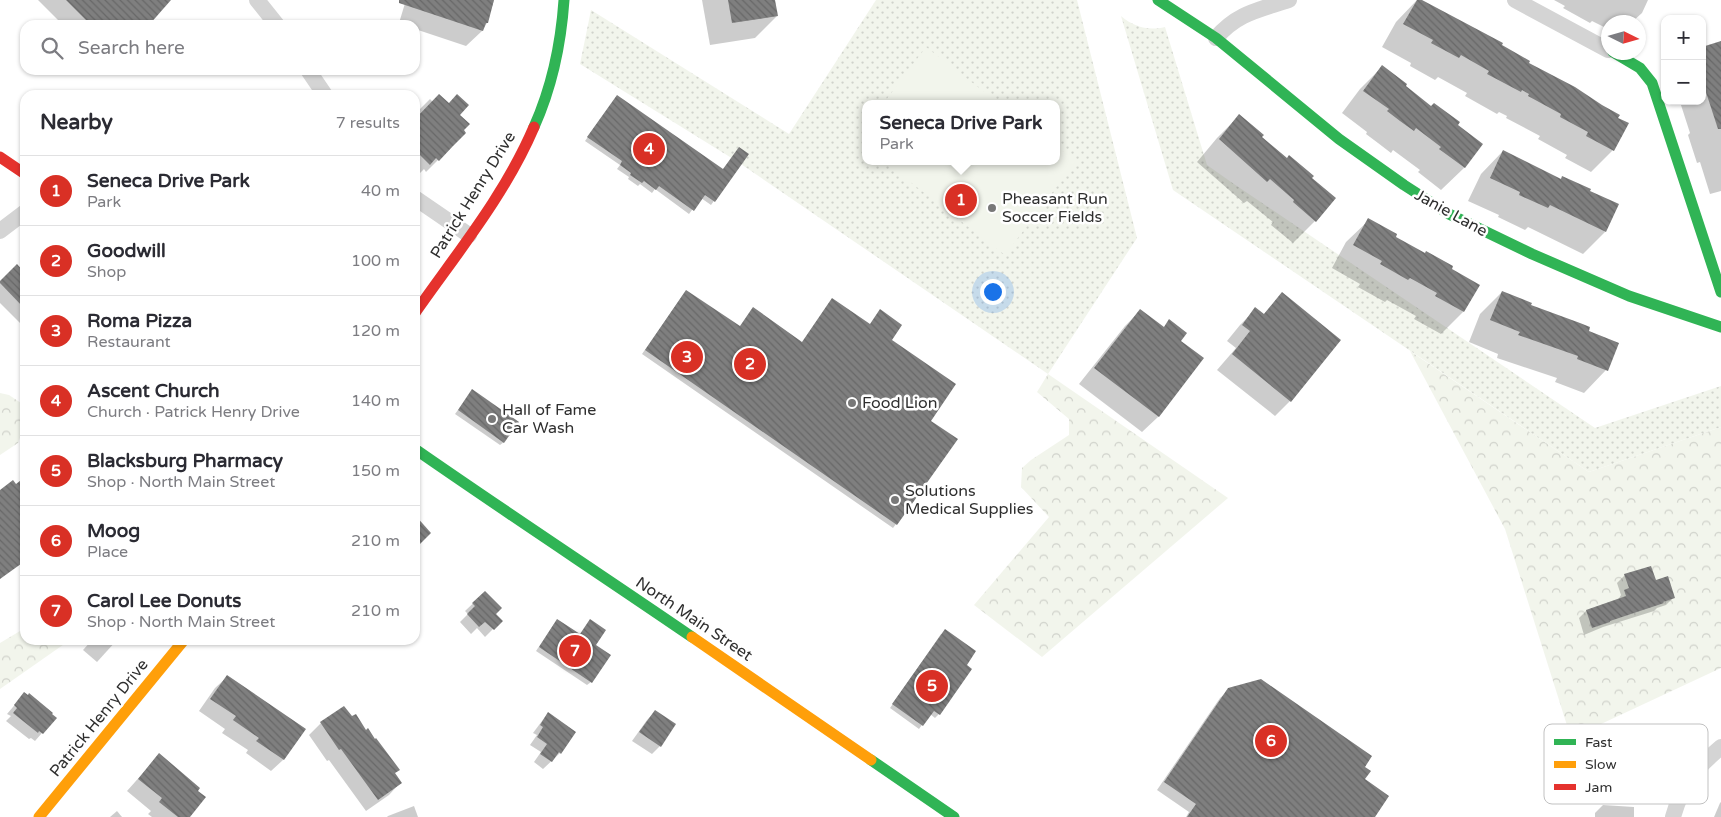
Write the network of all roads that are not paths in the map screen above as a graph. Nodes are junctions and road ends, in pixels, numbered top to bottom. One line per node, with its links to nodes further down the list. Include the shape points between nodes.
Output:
1 (257, 0): 6 (street)
2 (564, 0): 17 (main road, Patrick Henry Drive, via 555,58 530,136 512,170)
3 (1158, 0): 7 (main road, Janie Lane)
4 (1289, 0): 7 (street, via 1240,16)
5 (1515, 0): 8 (street)
6 (272, 20)
7 (1216, 38): 20 (main road, Janie Lane, via 1338,139 1449,214 1629,296)
8 (1601, 46)
9 (1628, 60): 18 (main road, via 1646,73 1652,83)
10 (311, 75): 11 (street)
11 (322, 90)
12 (0, 156): 13 (main road)
13 (20, 170)
14 (420, 201): 17 (street)
15 (20, 216): 16 (street)
16 (0, 231)
17 (469, 235): 19 (main road, Patrick Henry Drive)
18 (1721, 292)
19 (420, 306)
20 (1721, 327)
21 (420, 452): 27 (main road, North Main Street)
22 (180, 645): 26 (main road, Patrick Henry Drive)
23 (1721, 747): 24 (street)
24 (1708, 758)
25 (1677, 804): 28 (street)
26 (39, 817)
27 (954, 817)
28 (1673, 817)

